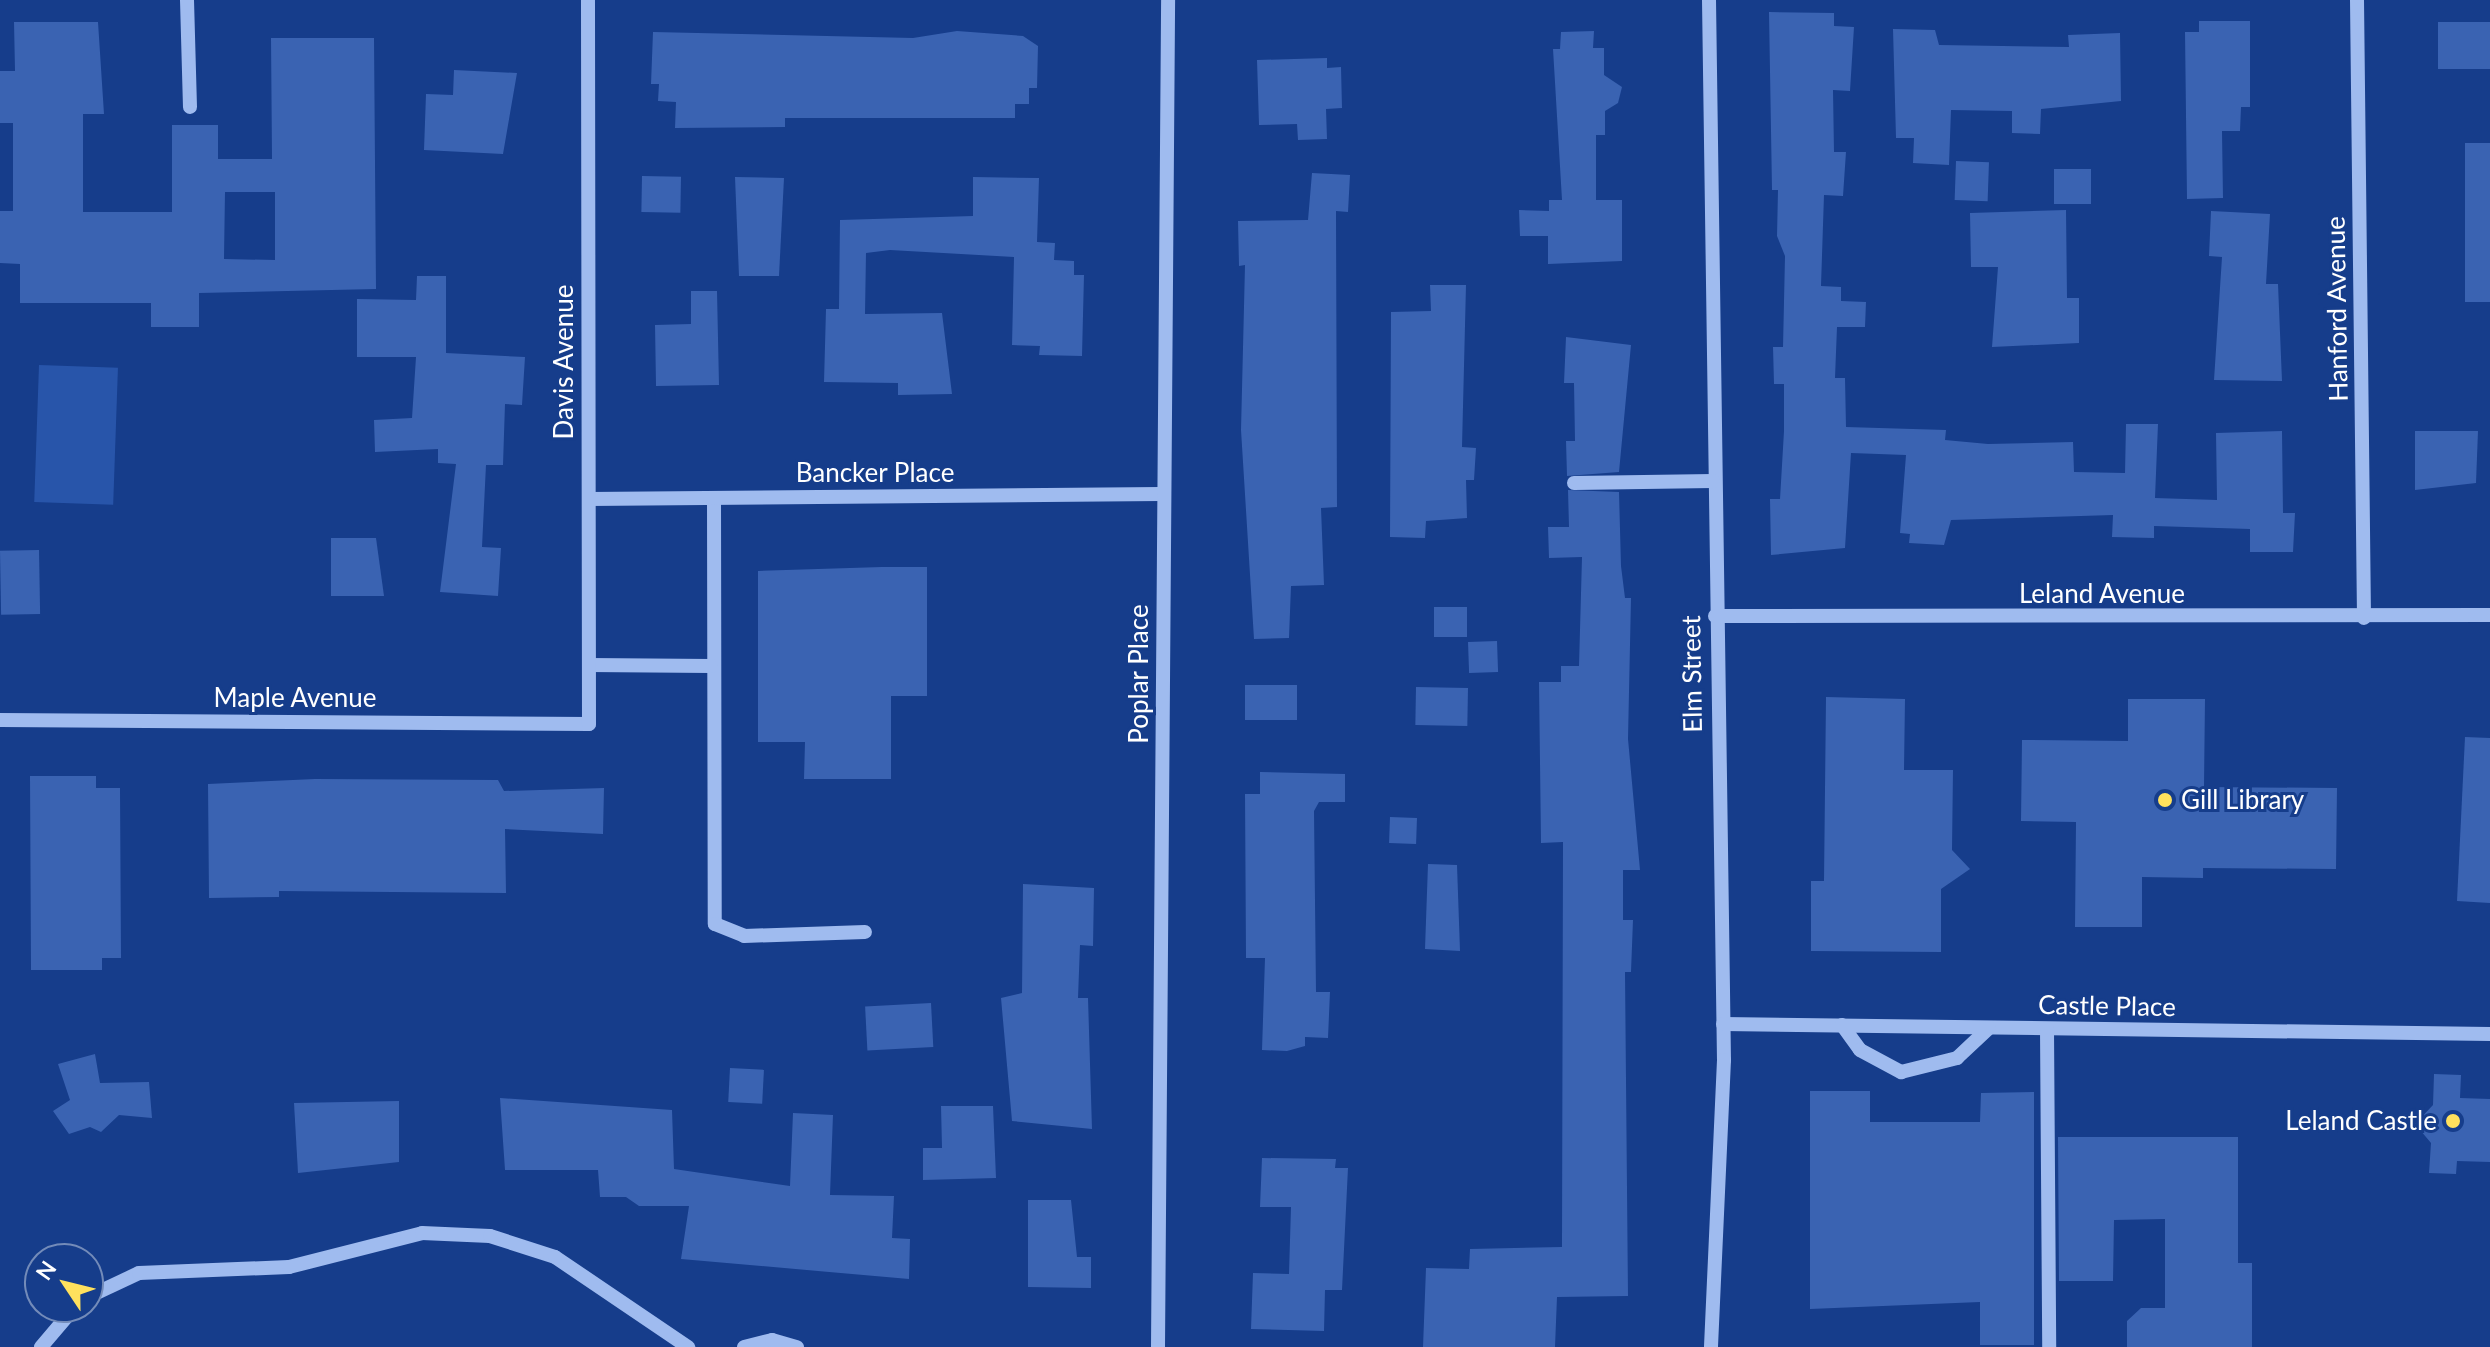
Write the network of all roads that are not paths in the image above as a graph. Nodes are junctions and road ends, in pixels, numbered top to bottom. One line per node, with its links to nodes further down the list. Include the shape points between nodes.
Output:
1 (187, 0): 6 (street)
2 (588, 0): 11 (street, Davis Avenue)
3 (1168, 0): 9 (street, Poplar Place)
4 (1709, 0): 7 (street, Elm Street)
5 (2357, 0): 14 (street, Hanford Avenue)
6 (190, 107)
7 (1713, 481): 8 (street); 13 (street, Elm Street)
8 (1574, 483)
9 (1161, 494): 10 (street, Bancker Place); 31 (street, Poplar Place)
10 (714, 498): 11 (street, Bancker Place); 16 (street)
11 (589, 499): 15 (street, Davis Avenue)
12 (2490, 615): 14 (street, Leland Avenue)
13 (1715, 616): 14 (street, Leland Avenue); 20 (street, Elm Street)
14 (2364, 618)
15 (589, 665): 16 (street); 18 (street, Davis Avenue)
16 (711, 666): 19 (street, via 715,924 744,936)
17 (0, 720): 18 (street, Maple Avenue)
18 (589, 724)
19 (865, 932)
20 (1723, 1024): 21 (street, Castle Place); 32 (street, Elm Street)
21 (1842, 1025): 22 (street, Castle Place); 22 (street, via 1860,1050 1901,1072 1957,1058)
22 (1989, 1028): 23 (street, Castle Place)
23 (2047, 1029): 24 (street, Castle Place); 33 (street)
24 (2490, 1034)
25 (104, 1289): 28 (street, via 139,1273 289,1267 422,1233 490,1236 555,1257)
26 (61, 1323): 27 (street)
27 (41, 1347)
28 (688, 1347)
29 (744, 1347): 30 (street, via 772,1340)
30 (797, 1347)
31 (1158, 1347)
32 (1711, 1347)
33 (2049, 1347)

